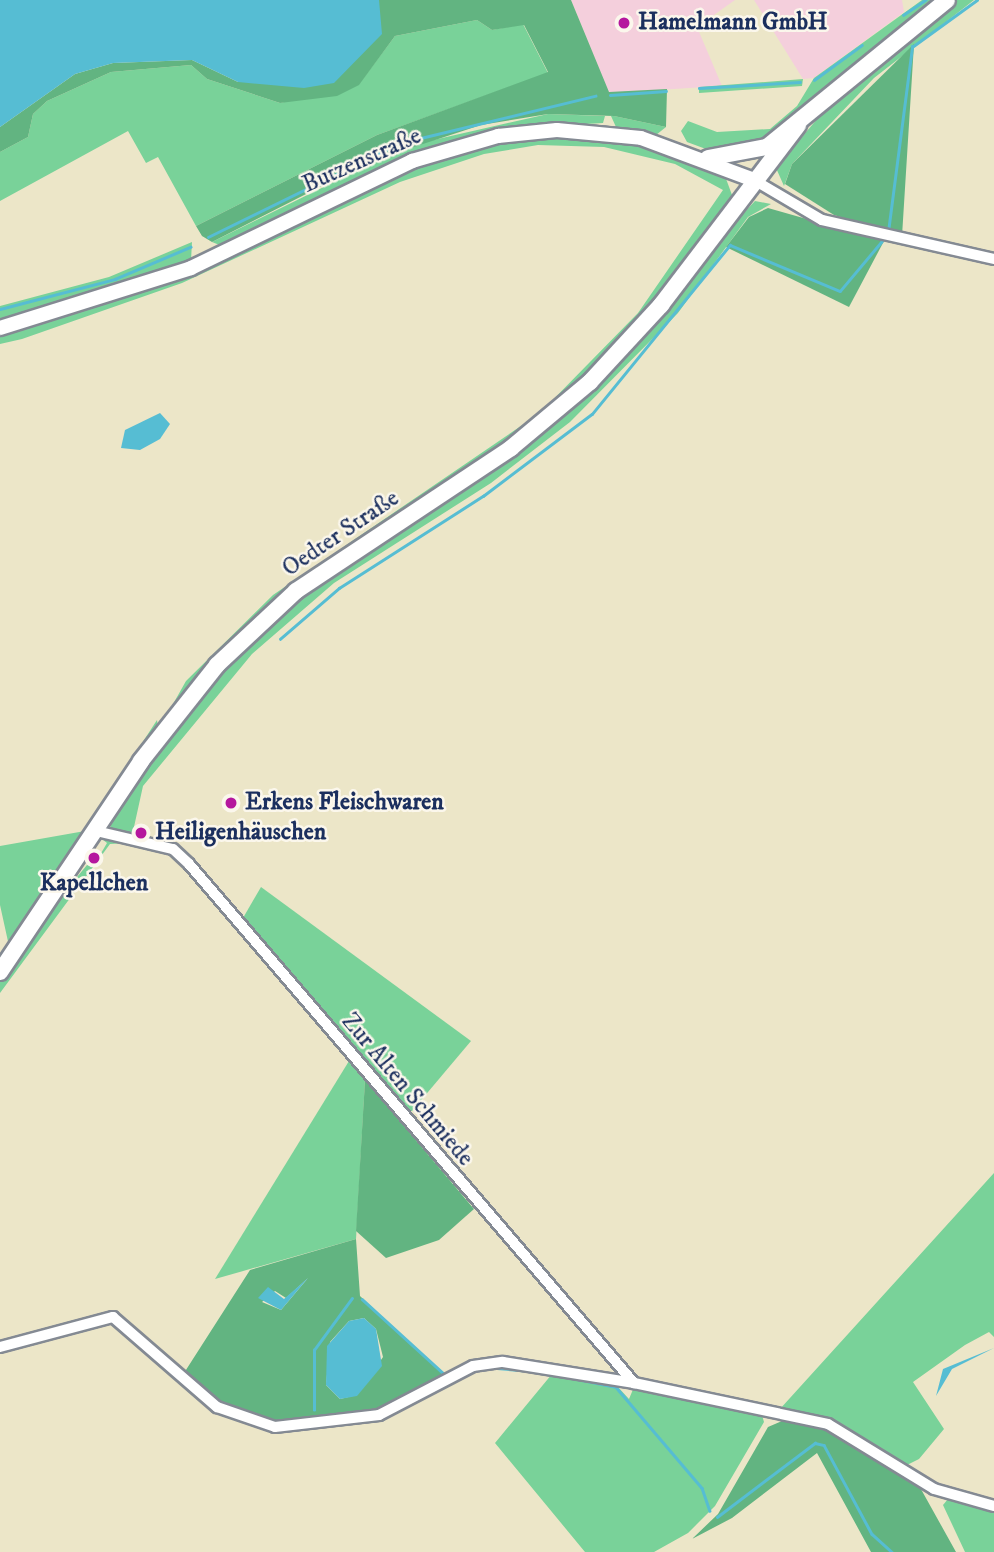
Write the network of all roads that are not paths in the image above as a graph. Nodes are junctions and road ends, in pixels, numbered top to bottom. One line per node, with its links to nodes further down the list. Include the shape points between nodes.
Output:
1 (947, 0): 2 (main road, via 873,56)
2 (798, 125): 3 (main road, via 747,155); 4 (main road, Oedter Straße)
3 (708, 158): 4 (street, Butzenstraße); 6 (street, Butzenstraße, via 607,132 498,136 402,165 191,268)
4 (760, 184): 5 (street, via 822,220); 7 (main road, Oedter Straße, via 661,305 567,404 511,448 313,578 244,637 162,732)
5 (994, 259)
6 (0, 328)
7 (96, 831): 8 (main road, Oedter Straße); 10 (street, Zur Alten Schmiede, via 173,849 189,864)
8 (0, 972)
9 (0, 1347): 10 (street, via 113,1317 217,1407 275,1427 379,1415 473,1366 503,1362)
10 (634, 1383): 11 (street, via 828,1424 934,1489)
11 (994, 1506)

